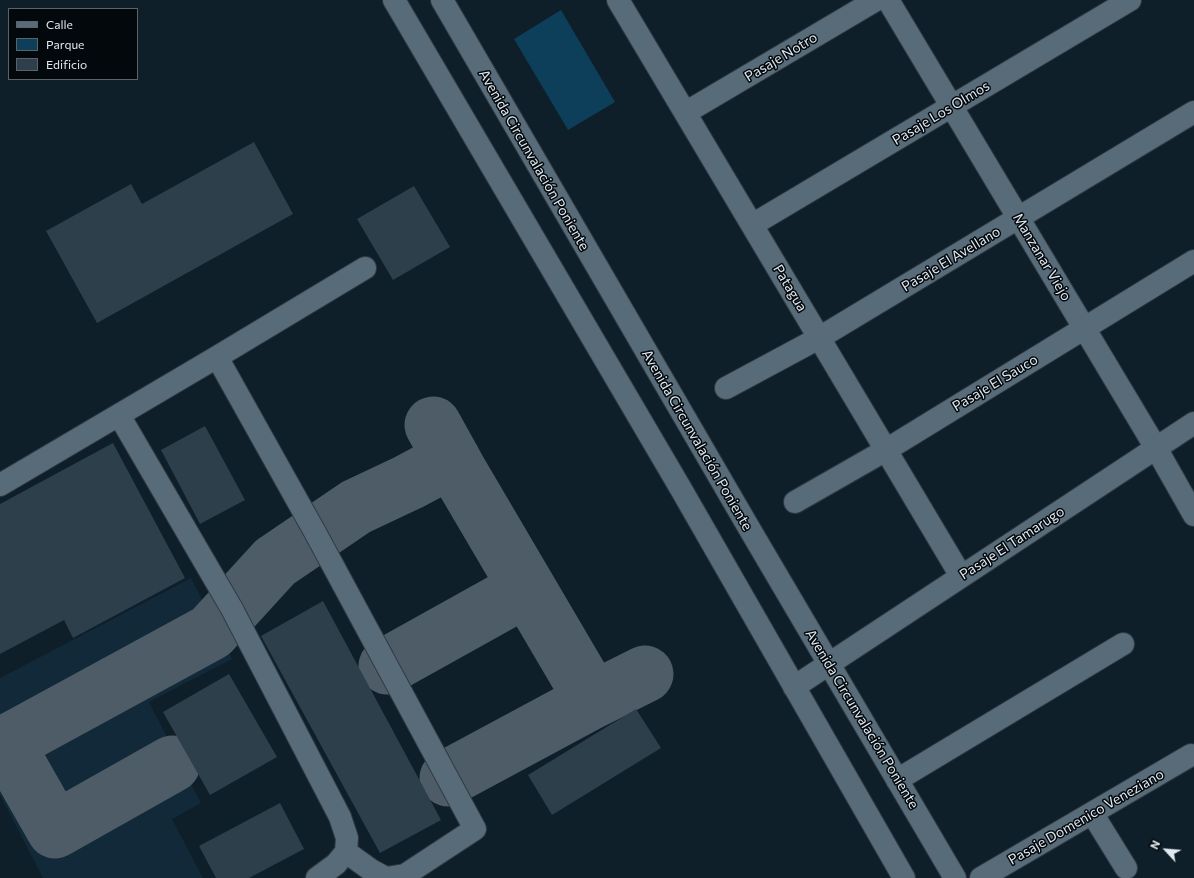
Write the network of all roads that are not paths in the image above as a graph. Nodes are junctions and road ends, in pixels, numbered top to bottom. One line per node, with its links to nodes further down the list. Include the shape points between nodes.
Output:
1 (394, 0): 28 (street, via 677,482)
2 (442, 0): 27 (street, Avenida Circunvalación Poniente)
3 (876, 0): 9 (street, Pasaje Notro)
4 (888, 0): 7 (street, Manzanar Viejo)
5 (1130, 0): 7 (street, Pasaje Los Olmos)
6 (620, 1): 9 (street, Patagua)
7 (952, 106): 10 (street, Manzanar Viejo); 11 (street, Pasaje Los Olmos)
8 (1194, 112): 10 (street, Pasaje El Avellano)
9 (685, 113): 11 (street, Patagua)
10 (1018, 218): 14 (street, Manzanar Viejo); 15 (street, Pasaje El Avellano)
11 (752, 225): 15 (street, Patagua)
12 (1194, 261): 14 (street, Pasaje El Sauco)
13 (365, 268): 16 (street)
14 (1084, 328): 20 (street, Manzanar Viejo); 21 (street, Pasaje El Sauco)
15 (819, 338): 17 (street, Pasaje El Avellano); 21 (street, Patagua)
16 (217, 357): 18 (street); 32 (street, via 316,534 475,830 405,875 386,878)
17 (726, 388)
18 (118, 415): 22 (street); 32 (street, via 235,616 340,817 347,838)
19 (1194, 423): 20 (street, Pasaje El Tamarugo)
20 (1156, 448): 24 (street, Manzanar Viejo); 25 (street, Pasaje El Tamarugo)
21 (886, 450): 23 (street, Pasaje El Sauco); 25 (street, Patagua)
22 (0, 485)
23 (796, 502)
24 (1194, 515)
25 (961, 576): 27 (street, Pasaje El Tamarugo)
26 (1123, 644): 30 (street)
27 (829, 663): 28 (street, Pasaje El Tamarugo); 30 (street, Avenida Circunvalación Poniente)
28 (794, 687): 35 (street)
29 (1191, 755): 31 (street, Pasaje Domenico Veneziano)
30 (897, 780): 36 (street, Avenida Circunvalación Poniente)
31 (1092, 813): 33 (street); 37 (street, Pasaje Domenico Veneziano)
32 (346, 852): 34 (street, via 336,864)
33 (1126, 868)
34 (317, 878)
35 (904, 878)
36 (955, 878)
37 (981, 878)

